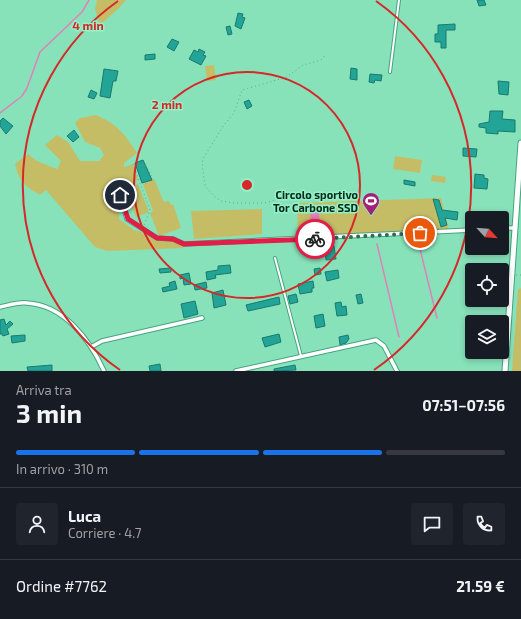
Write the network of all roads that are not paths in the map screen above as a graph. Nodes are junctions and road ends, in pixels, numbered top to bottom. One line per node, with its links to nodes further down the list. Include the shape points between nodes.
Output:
1 (399, 0): 2 (lane)
2 (390, 72)
3 (521, 143): 6 (main road)
4 (120, 195): 7 (street, via 128,219 157,238 173,239 184,244)
5 (509, 228): 6 (street)
6 (515, 228): 16 (main road)
7 (465, 230)
8 (275, 258): 12 (lane)
9 (0, 307): 11 (street, via 26,302 56,311 73,325)
10 (202, 318): 11 (street, via 102,341)
11 (91, 347): 13 (street)
12 (301, 356): 14 (street); 15 (street, via 376,340 384,346)
13 (104, 371)
14 (236, 371)
15 (397, 371)
16 (506, 371)

